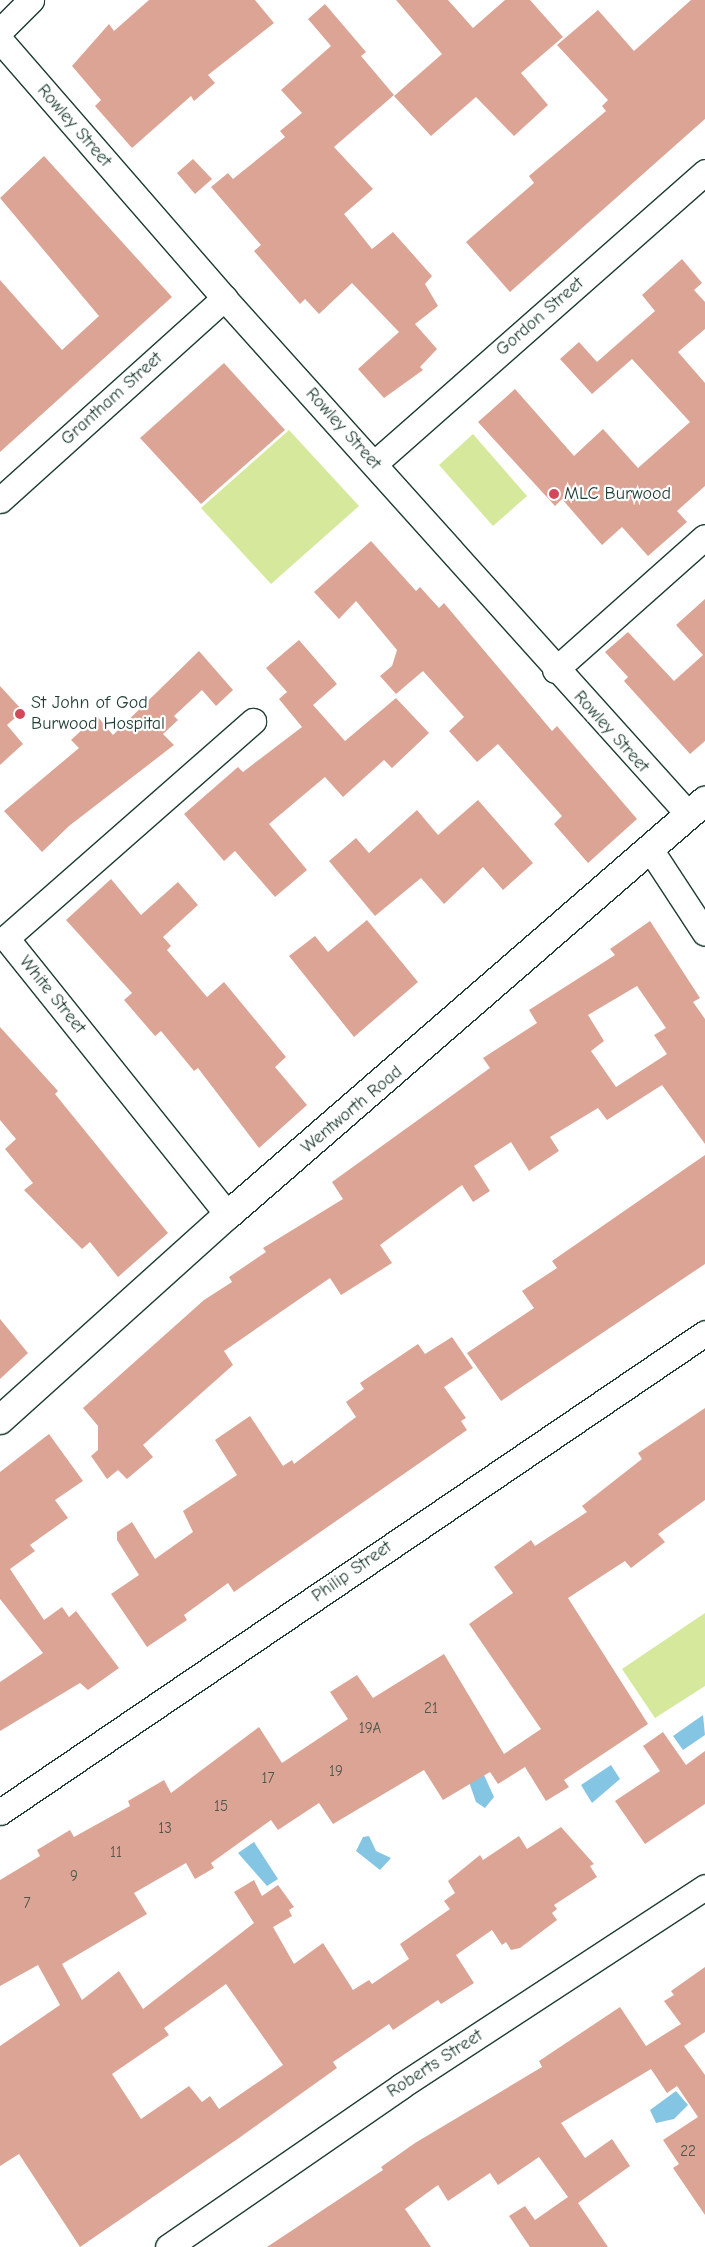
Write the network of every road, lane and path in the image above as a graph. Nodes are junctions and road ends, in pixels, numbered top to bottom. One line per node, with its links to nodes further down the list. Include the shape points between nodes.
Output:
1 (31, 0): 2 (street)
2 (0, 31)
3 (0, 40): 5 (street, Rowley Street)
4 (705, 172): 6 (street, Gordon Street)
5 (224, 298): 6 (street, Rowley Street); 7 (street, Grantham Street)
6 (375, 463): 9 (street, Rowley Street)
7 (0, 500)
8 (705, 536): 9 (street)
9 (555, 670): 11 (street, Rowley Street)
10 (253, 721): 14 (street, White Street, via 6,938)
11 (697, 808): 12 (street, Wentworth Road)
12 (650, 850): 13 (street); 14 (street, Wentworth Road)
13 (705, 933)
14 (228, 1215): 16 (street, Wentworth Road)
15 (705, 1333): 17 (street, Philip Street)
16 (0, 1420)
17 (0, 1812)
18 (705, 1887): 19 (street, Roberts Street, via 401,2086)
19 (168, 2247)

